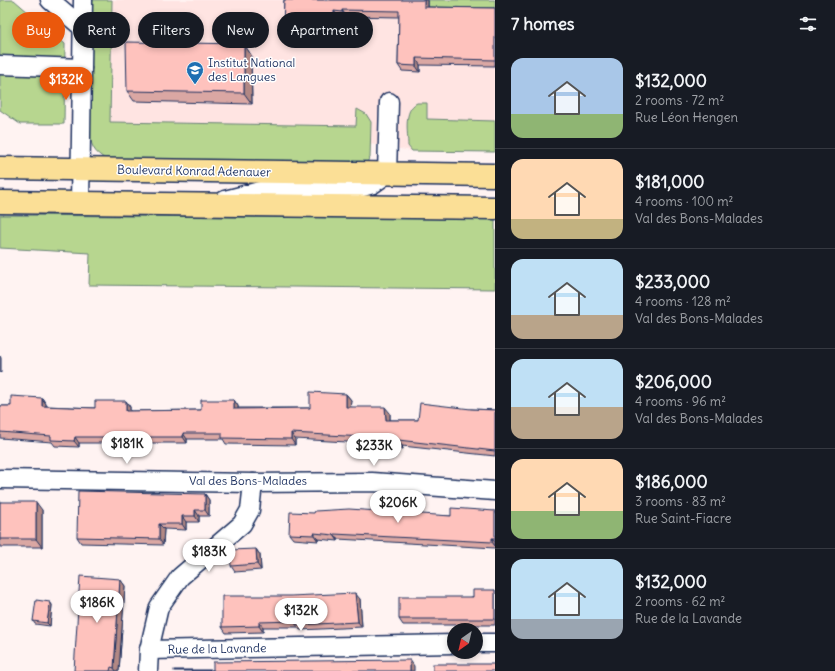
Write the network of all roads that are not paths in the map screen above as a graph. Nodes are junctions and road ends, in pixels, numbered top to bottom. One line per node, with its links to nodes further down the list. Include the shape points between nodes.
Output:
1 (50, 0): 4 (street)
2 (83, 0): 3 (street)
3 (83, 12)
4 (73, 20)
5 (82, 48): 7 (street)
6 (0, 65): 7 (street)
7 (82, 68): 10 (street)
8 (389, 102): 11 (street)
9 (0, 168): 10 (main road, Boulevard Konrad Adenauer)
10 (80, 169): 11 (main road, Boulevard Konrad Adenauer); 14 (street)
11 (387, 174): 12 (main road, Boulevard Konrad Adenauer); 15 (street, Boulevard Konrad Adenauer, via 373,184 355,189 260,191)
12 (495, 175)
13 (0, 202): 14 (main road, Boulevard Konrad Adenauer)
14 (80, 203): 15 (main road, Boulevard Konrad Adenauer)
15 (209, 205): 16 (main road, Boulevard Konrad Adenauer)
16 (495, 208)
17 (0, 479): 18 (street, Val des Bons-Malades)
18 (253, 482): 19 (street, Val des Bons-Malades, via 372,482); 23 (street, via 250,510 242,524 180,577 159,607)
19 (495, 491)
20 (483, 643): 21 (street)
21 (495, 643)
22 (447, 644): 23 (street, Rue de la Lavande)
23 (149, 650): 24 (street)
24 (148, 671)

